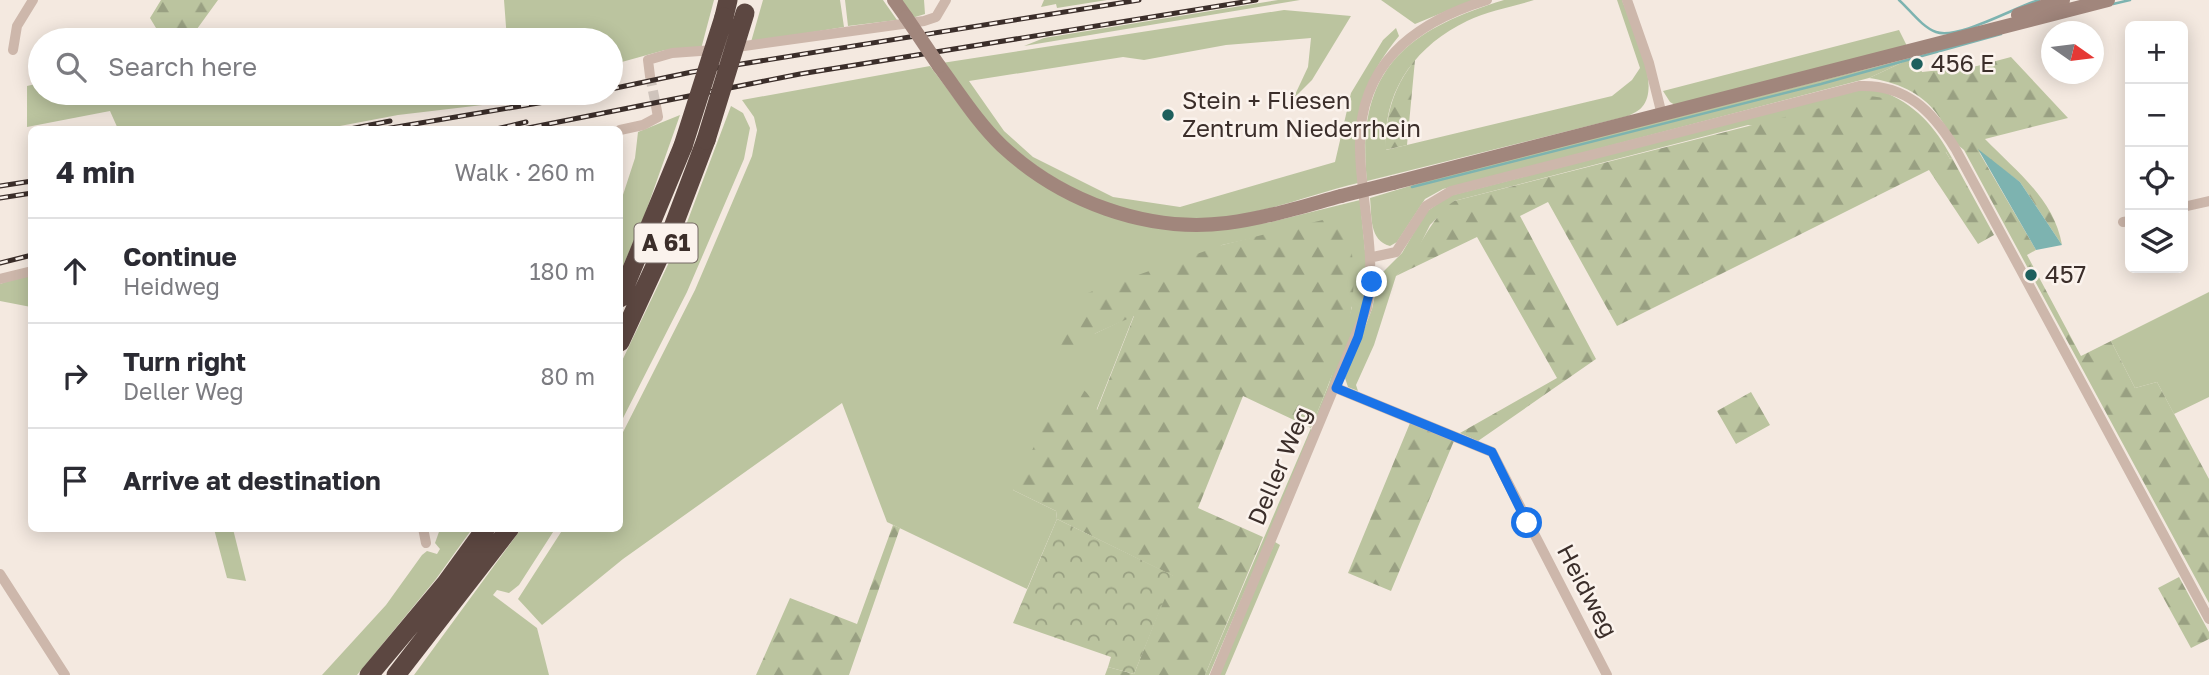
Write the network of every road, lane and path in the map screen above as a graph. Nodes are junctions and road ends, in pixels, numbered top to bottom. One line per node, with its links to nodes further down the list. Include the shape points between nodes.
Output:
1 (33, 0): 11 (street, via 17,26)
2 (894, 0): 14 (main road, bridge, via 981,122 1011,153 1057,187 1119,213 1175,223 1226,223)
3 (947, 0): 12 (street, via 936,17 924,21 672,53 648,60)
4 (1487, 0): 18 (street, Deller Weg, via 1445,14 1409,36 1372,85 1360,148)
5 (1627, 0): 14 (street)
6 (2063, 0): 10 (main road)
7 (2108, 0): 10 (main road)
8 (747, 7): 22 (highway, A 61, bridge, via 706,140 673,227)
9 (726, 9): 21 (highway, A 61, bridge, via 683,146)
10 (1960, 40): 14 (main road)
11 (13, 50)
12 (650, 76)
13 (656, 106): 15 (street, via 658,117)
14 (1662, 115)
15 (623, 129)
16 (2209, 201): 17 (street)
17 (2188, 206)
18 (1373, 257): 23 (street, Deller Weg, via 1367,308); 29 (street, via 1396,251 1426,206 1451,191 1860,86 1889,87 1940,123)
19 (28, 272): 20 (street)
20 (0, 279)
21 (623, 291)
22 (623, 335)
23 (1336, 388): 33 (street, Deller Weg); 34 (street, Heidweg, via 1492,452)
24 (424, 532): 27 (street)
25 (483, 532): 31 (highway)
26 (507, 532): 32 (highway)
27 (426, 543)
28 (0, 574): 30 (street)
29 (2209, 619)
30 (65, 675)
31 (369, 675)
32 (396, 675)
33 (1214, 675)
34 (1608, 675)

